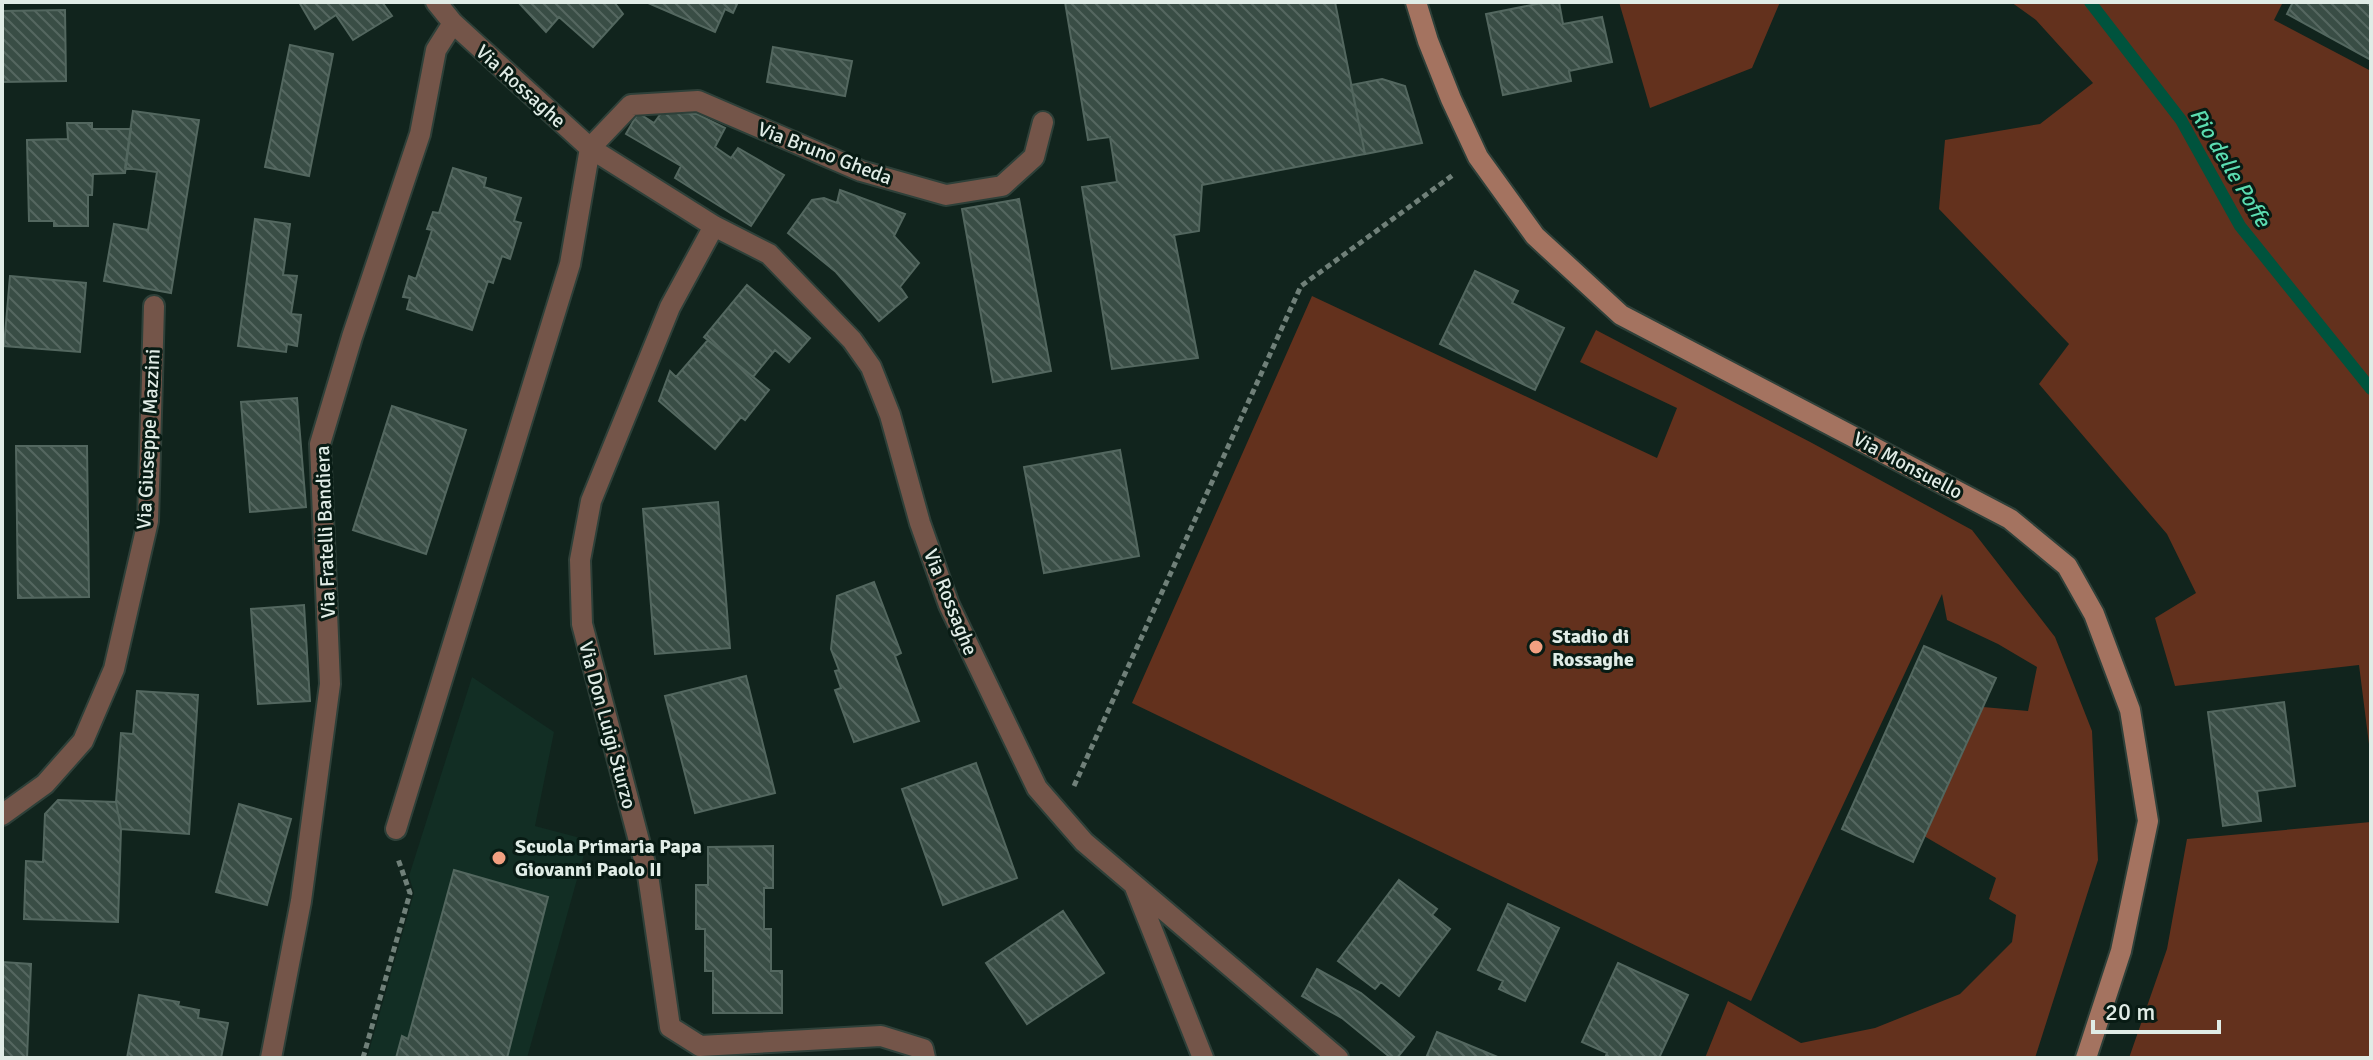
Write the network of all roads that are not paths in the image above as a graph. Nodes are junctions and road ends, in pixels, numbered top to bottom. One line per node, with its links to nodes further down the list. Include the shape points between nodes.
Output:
1 (436, 2): 3 (street, Via Rossaghe)
2 (1416, 2): 15 (main road, Via Monsuello, via 1478,157 1535,236 1621,315 2010,519 2067,566 2094,614 2130,710 2148,821 2121,951)
3 (453, 23): 5 (street, Via Rossaghe); 11 (street, Via Fratelli Bandiera, via 436,50 420,134 320,444 330,684 301,901)
4 (1043, 122): 5 (street, Via Bruno Gheda, via 1034,157 1002,186 946,195 861,171 698,101 631,105)
5 (590, 148): 6 (street, Via Rossaghe); 9 (street, via 570,264)
6 (714, 226): 10 (street, Via Rossaghe, via 769,254 871,367 949,605 1037,788 1084,842); 12 (street, Via Don Luigi Sturzo, via 670,307 602,473 580,560 582,624 648,875 670,1027 700,1046 881,1036 923,1049)
7 (154, 306): 8 (street, Via Giuseppe Mazzini, via 148,521 114,669 83,741 45,784)
8 (2, 815)
9 (396, 829)
10 (1133, 883): 13 (street); 14 (street, Via Rossaghe)
11 (271, 1058)
12 (925, 1058)
13 (1203, 1058)
14 (1338, 1058)
15 (2086, 1058)

